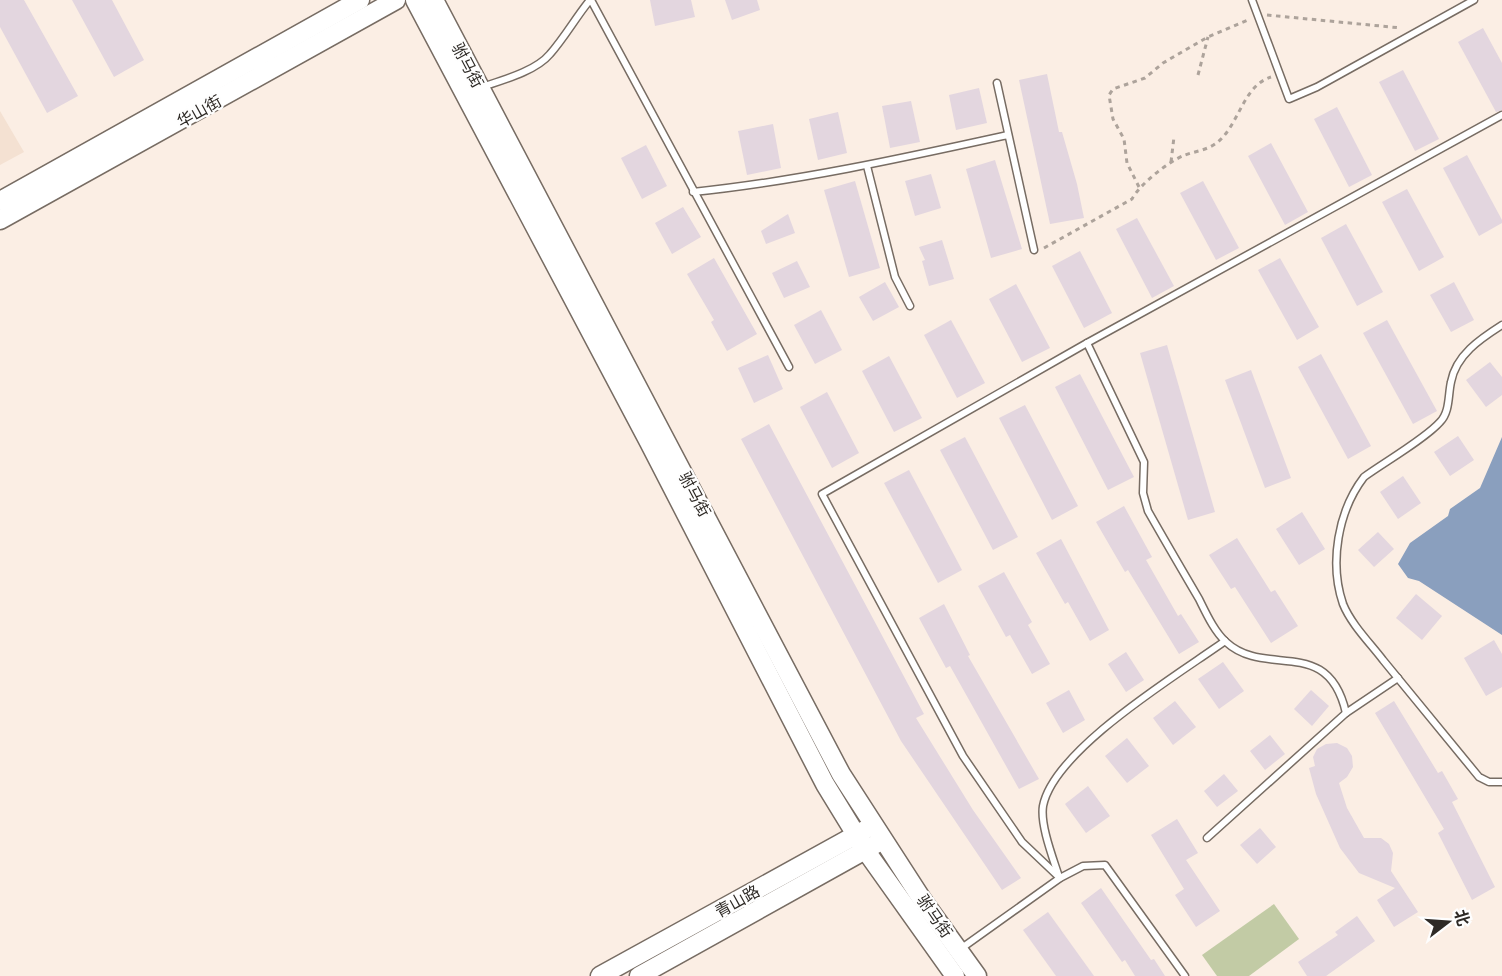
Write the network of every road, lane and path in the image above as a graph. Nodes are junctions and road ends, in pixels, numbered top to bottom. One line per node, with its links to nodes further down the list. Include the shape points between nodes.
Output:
1 (360, 0): 22 (main road, 华山街)
2 (396, 0): 23 (main road, 华山街)
3 (415, 0): 14 (main road, 驸马街)
4 (434, 0): 14 (main road, 驸马街)
5 (591, 0): 14 (lane, via 549,55 528,68); 21 (lane)
6 (1474, 0): 9 (lane)
7 (1252, 1): 8 (lane)
8 (1258, 15): 9 (path); 10 (path); 12 (lane)
9 (1421, 30): 12 (lane, via 1289,99)
10 (1208, 37): 11 (path); 20 (path, via 1144,78 1113,89 1109,95 1113,119 1124,139 1127,163)
11 (1198, 75)
12 (1280, 75): 18 (path, via 1263,80 1250,92 1222,139 1207,150)
13 (997, 83): 16 (lane)
14 (472, 90): 33 (main road, 驸马街, via 841,774); 35 (main road, 驸马街, via 825,784)
15 (1502, 115): 27 (lane)
16 (1008, 135): 19 (lane); 24 (lane)
17 (1174, 137): 18 (path)
18 (1171, 162): 20 (path)
19 (867, 166): 21 (lane); 25 (lane, via 895,278)
20 (1139, 187): 24 (path, via 1132,199 1045,248)
21 (693, 192): 28 (lane)
22 (0, 201)
23 (0, 220)
24 (1034, 250)
25 (910, 306)
26 (1502, 325): 30 (lane, via 1458,361 1441,422 1364,477 1345,510 1338,543 1338,586 1344,607)
27 (1087, 343): 29 (lane, via 1144,462 1143,493 1148,511); 36 (lane, via 822,494 963,756 1022,842)
28 (789, 367)
29 (1225, 641): 31 (lane, via 1241,652 1286,658 1319,669 1334,681); 36 (lane, via 1102,729 1057,775 1043,806 1047,838)
30 (1398, 678): 31 (lane); 32 (lane, via 1479,777)
31 (1346, 713): 34 (lane)
32 (1502, 782)
33 (879, 832): 35 (main road, 青山路); 37 (main road, 驸马街)
34 (1208, 838)
35 (861, 843): 37 (main road, 驸马街); 38 (main road, 青山路); 39 (main road, 青山路)
36 (1060, 878): 37 (lane); 42 (lane, via 1083,866 1105,866)
37 (952, 956): 40 (main road, 驸马街); 41 (main road, 驸马街)
38 (600, 976)
39 (639, 976)
40 (955, 976)
41 (977, 976)
42 (1185, 976)

